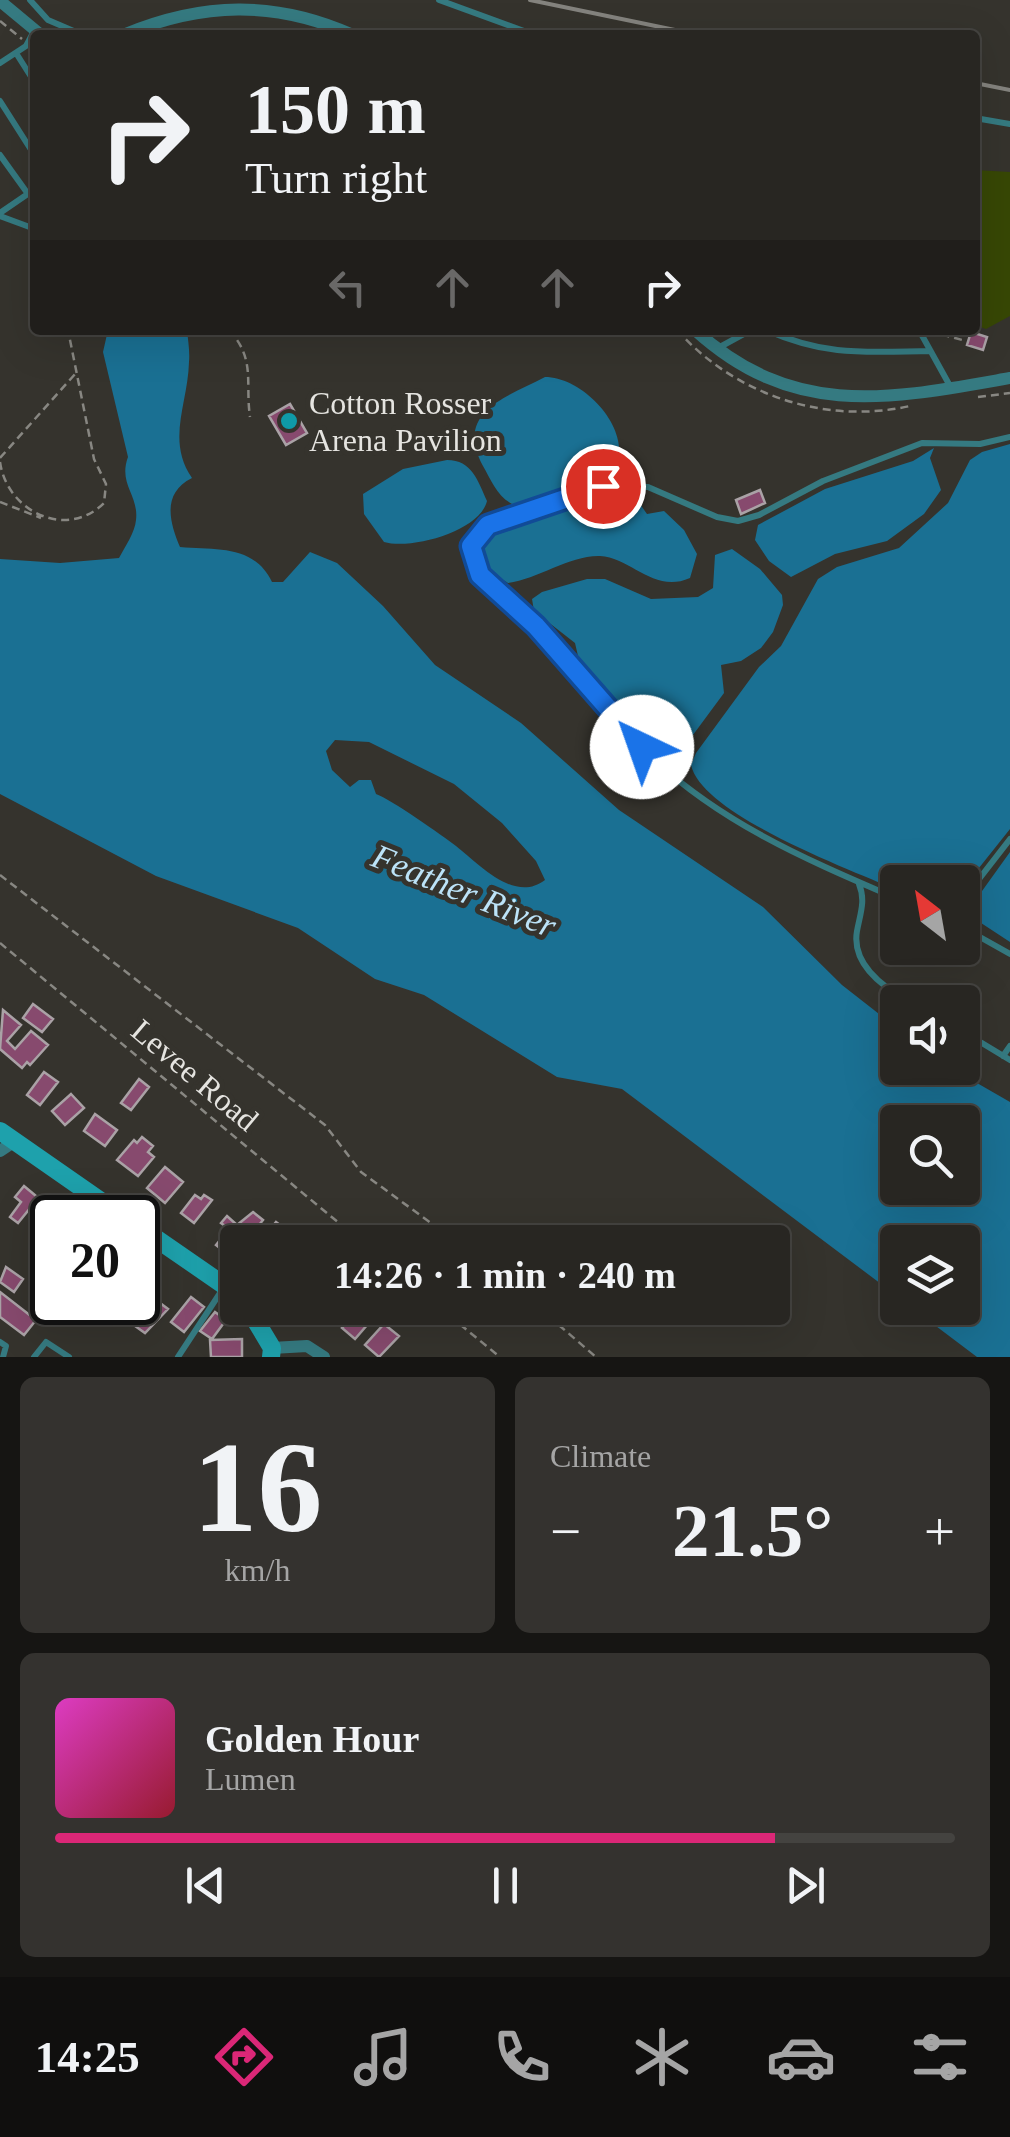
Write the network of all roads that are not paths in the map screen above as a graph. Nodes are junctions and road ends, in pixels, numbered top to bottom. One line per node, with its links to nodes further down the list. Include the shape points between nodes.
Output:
1 (30, 0): 4 (lane, via 44,17)
2 (439, 0): 7 (lane)
3 (0, 1): 8 (street)
4 (72, 30)
5 (138, 30): 6 (street, via 190,12 235,6 298,14)
6 (340, 30)
7 (521, 30)
8 (30, 32)
9 (30, 40): 10 (lane)
10 (16, 52): 11 (lane); 12 (lane)
11 (0, 63)
12 (30, 75)
13 (0, 101): 16 (lane)
14 (980, 119): 15 (lane)
15 (1010, 124)
16 (30, 148)
17 (0, 155): 18 (lane)
18 (30, 190)
19 (30, 193): 20 (lane)
20 (0, 214): 21 (lane)
21 (30, 226)
22 (701, 335): 26 (street)
23 (742, 335): 26 (lane)
24 (777, 335): 27 (lane, via 832,352)
25 (922, 335): 27 (lane)
26 (717, 348): 29 (street, via 758,374 822,395 879,398)
27 (930, 350): 29 (lane)
28 (1010, 378): 29 (street)
29 (951, 388)
30 (1010, 437): 33 (lane, via 914,446 747,520 716,518 648,487 603,486 488,525 471,546 480,575 536,626 657,762 737,823)
31 (1010, 839): 32 (lane)
32 (980, 878)
33 (859, 882): 34 (lane); 37 (lane, via 864,900 858,955)
34 (880, 891)
35 (980, 938): 36 (lane)
36 (1010, 954)
37 (886, 985)
38 (980, 1042): 40 (lane)
39 (1010, 1046): 40 (lane)
40 (1006, 1058)
41 (5, 1141): 42 (main road)
42 (89, 1195)
43 (160, 1241): 44 (main road)
44 (220, 1283)
45 (220, 1305): 52 (lane)
46 (257, 1325): 48 (main road)
47 (0, 1342): 49 (lane, via 6,1346)
48 (272, 1352): 53 (street, via 307,1346)
49 (2, 1357)
50 (34, 1357): 51 (lane, via 46,1342)
51 (69, 1357)
52 (178, 1357)
53 (324, 1357)

